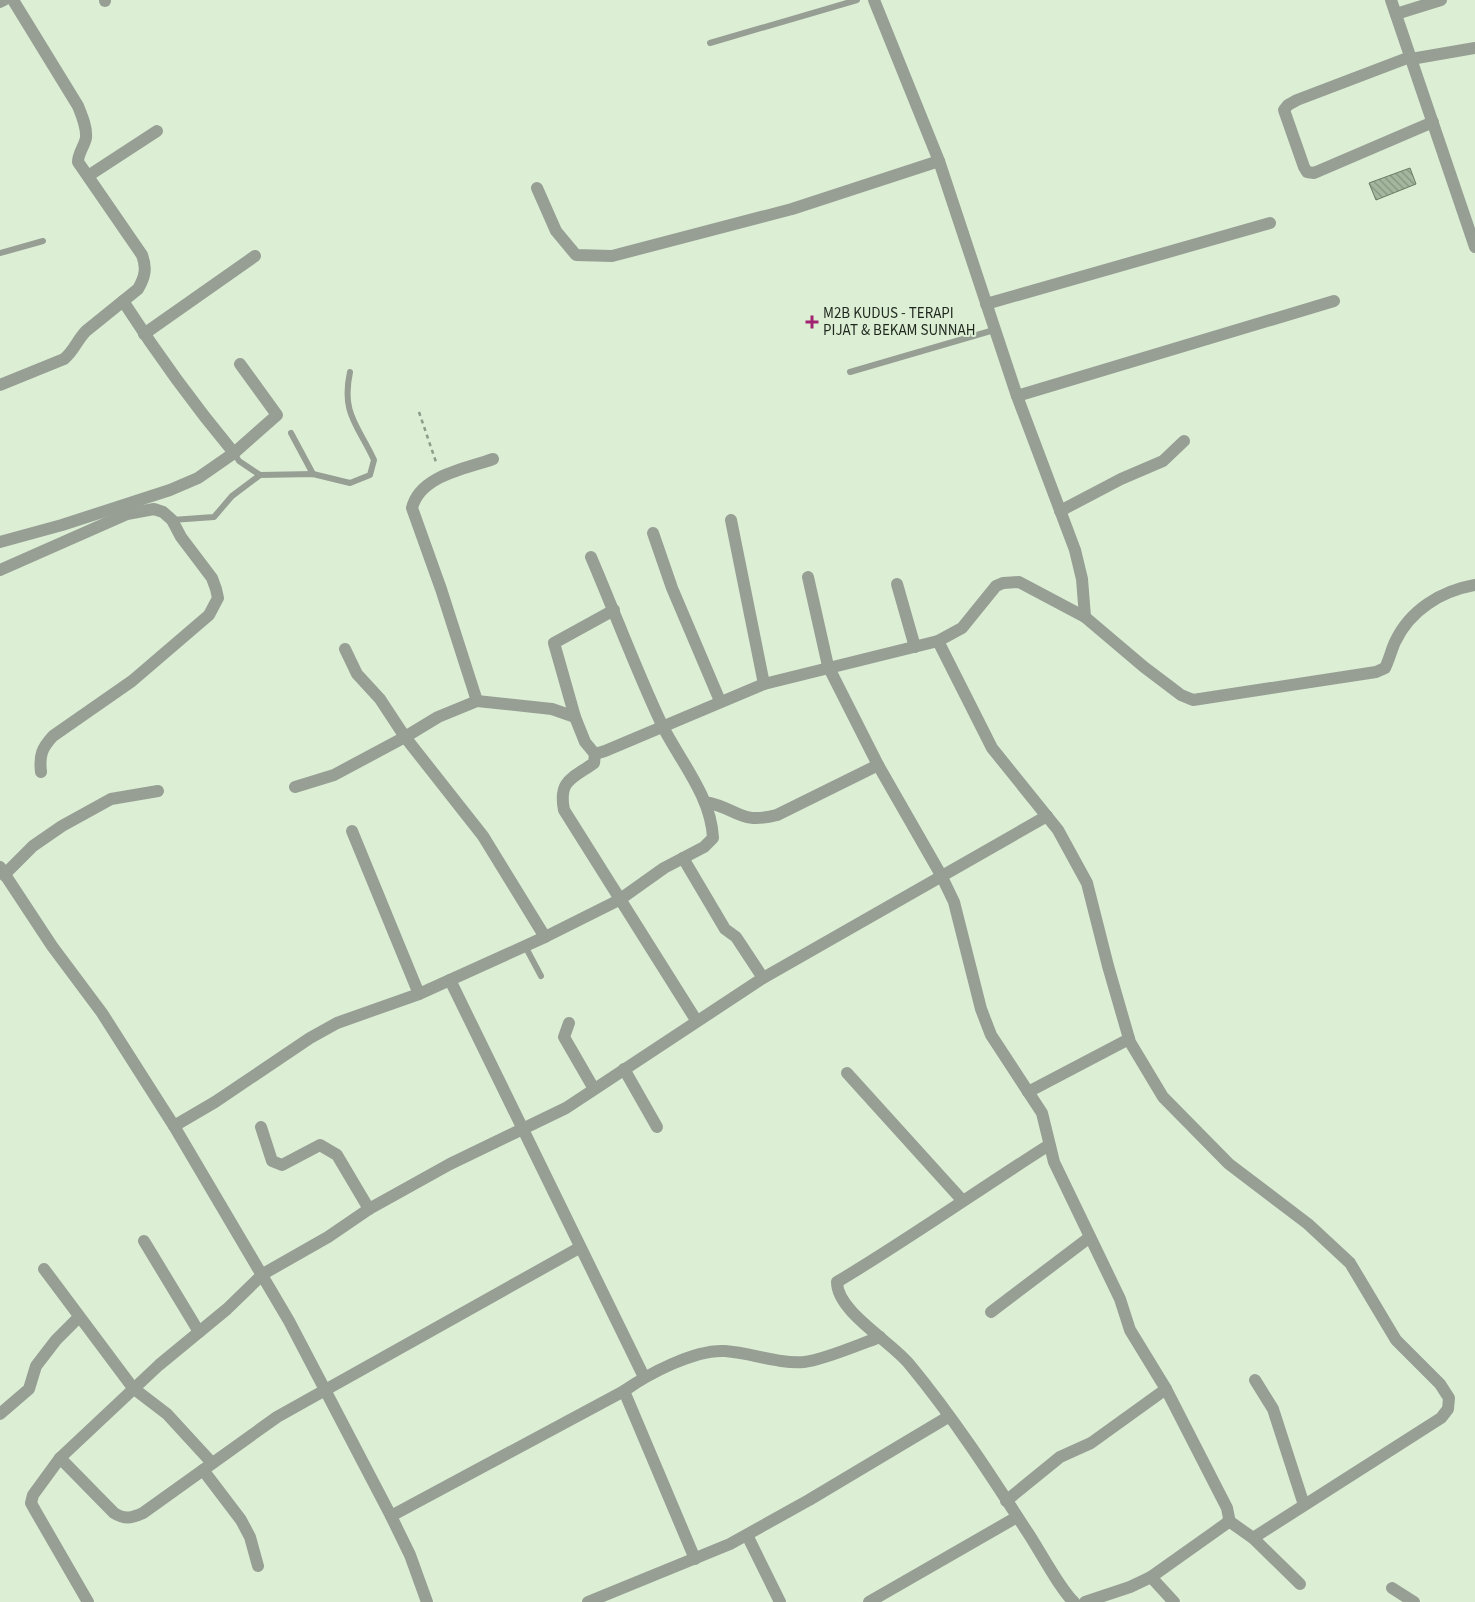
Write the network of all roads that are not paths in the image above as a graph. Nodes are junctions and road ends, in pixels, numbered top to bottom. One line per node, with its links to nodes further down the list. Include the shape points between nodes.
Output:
1 (4, 0): 7 (street)
2 (13, 0): 15 (street, via 78,106 86,138 78,162)
3 (857, 0): 9 (lane)
4 (874, 0): 14 (street)
5 (1391, 0): 8 (street)
6 (1441, 0): 8 (street)
7 (0, 2)
8 (1396, 14): 11 (street)
9 (710, 43)
10 (1475, 48): 11 (street)
11 (1410, 58): 12 (street); 12 (street, via 1297,100 1284,110 1286,122 1304,167 1314,173)
12 (1432, 122): 19 (street)
13 (157, 131): 15 (street)
14 (939, 161): 16 (street, via 792,209 612,256 576,255 556,231); 24 (street)
15 (88, 176): 22 (street, via 142,255 146,266 138,289)
16 (537, 188)
17 (1270, 223): 24 (street)
18 (43, 241): 20 (lane)
19 (1475, 247)
20 (0, 253)
21 (256, 256): 26 (street)
22 (123, 301): 26 (street); 30 (street, via 86,331 64,359)
23 (1334, 301): 31 (street)
24 (986, 304): 25 (street)
25 (994, 330): 29 (lane); 31 (street)
26 (144, 334): 34 (street)
27 (240, 364): 34 (street, via 277,415)
28 (350, 372): 36 (lane, via 346,397 374,460 374,468 370,475 350,483)
29 (850, 372)
30 (0, 385)
31 (1017, 396): 38 (street)
32 (291, 433): 36 (lane)
33 (1184, 441): 38 (street, via 1163,461)
34 (234, 453): 37 (lane, via 239,461); 42 (street, via 198,478 170,490 62,526)
35 (493, 459): 55 (street, via 442,478 422,490 414,499 412,508)
36 (313, 474): 37 (lane)
37 (260, 475): 39 (lane, via 232,496 214,517)
38 (1060, 511): 49 (street, via 1079,563)
39 (172, 520): 44 (street, via 154,509 141,510); 62 (street, via 212,578 218,598 215,607 132,681 54,736 39,756)
40 (731, 520): 54 (street)
41 (653, 533): 56 (street, via 672,588)
42 (0, 542)
43 (591, 557): 48 (street)
44 (0, 570)
45 (808, 577): 53 (street)
46 (897, 584): 51 (street)
47 (1475, 585): 49 (street, via 1430,601 1418,610 1403,627 1385,668 1376,672 1193,700 1181,695 1144,667)
48 (614, 610): 57 (street, via 554,643); 58 (street)
49 (1085, 617): 50 (street, via 1019,582 1003,583 990,591 962,628)
50 (938, 641): 51 (street); 68 (street, via 992,748)
51 (915, 647): 53 (street)
52 (345, 649): 59 (street, via 357,674 380,699)
53 (828, 666): 54 (street); 61 (street)
54 (764, 684): 56 (street)
55 (477, 701): 57 (street, via 552,709); 59 (street, via 438,716)
56 (720, 701): 58 (street)
57 (575, 717): 60 (street, via 585,742)
58 (662, 725): 60 (street); 67 (street)
59 (405, 737): 63 (street); 74 (street, via 483,836)
60 (595, 754): 73 (street, via 594,763 565,782 561,795 564,810)
61 (878, 765): 67 (street, via 764,819 745,818); 72 (street)
62 (40, 772)
63 (334, 775): 64 (street); 65 (street)
64 (294, 787)
65 (338, 788)
66 (158, 790): 71 (street, via 111,799 62,826)
67 (705, 802): 70 (street, via 713,838)
68 (1047, 816): 72 (street, via 984,854); 82 (street, via 1087,883)
69 (352, 831): 79 (street)
70 (683, 858): 73 (street); 77 (street, via 725,929 736,936)
71 (2, 871): 87 (street, via 102,1013)
72 (941, 874): 77 (street); 86 (street, via 954,902 978,999 991,1036)
73 (619, 900): 74 (street); 80 (street)
74 (545, 937): 75 (street)
75 (525, 946): 76 (lane); 78 (street)
76 (541, 976)
77 (763, 978): 80 (street)
78 (450, 980): 79 (street); 90 (street)
79 (419, 994): 87 (street, via 330,1027)
80 (696, 1020): 83 (street)
81 (569, 1023): 85 (street, via 564,1037)
82 (1129, 1038): 86 (street); 114 (street, via 1163,1097 1229,1164 1308,1224 1350,1263 1396,1340 1440,1384 1449,1398 1448,1409 1441,1418)
83 (624, 1068): 85 (street); 89 (street)
84 (847, 1073): 92 (street)
85 (594, 1089): 90 (street)
86 (1028, 1092): 91 (street, via 1042,1113)
87 (174, 1126): 98 (street)
88 (261, 1127): 93 (street, via 272,1161 276,1164 282,1165 320,1146 337,1155)
89 (657, 1127)
90 (522, 1131): 93 (street, via 450,1164); 96 (street)
91 (1049, 1145): 92 (street); 94 (street)
92 (962, 1200): 102 (street, via 837,1282 837,1292 847,1307)
93 (370, 1209): 98 (street)
94 (1090, 1237): 99 (street); 106 (street, via 1120,1300 1130,1330)
95 (144, 1241): 101 (street)
96 (579, 1248): 103 (street); 107 (street)
97 (44, 1269): 100 (street)
98 (263, 1274): 101 (street, via 227,1310); 107 (street)
99 (991, 1312)
100 (79, 1317): 105 (street); 109 (street, via 36,1366 29,1389)
101 (199, 1332): 105 (street)
102 (880, 1337): 103 (street, via 808,1362 724,1351 703,1354); 110 (street, via 909,1363)
103 (644, 1377): 108 (street)
104 (1255, 1380): 114 (street, via 1273,1409)
105 (133, 1388): 111 (street); 112 (street, via 167,1414)
106 (1166, 1389): 113 (street, via 1091,1443 1060,1457); 117 (street, via 1227,1508)
107 (325, 1390): 112 (street, via 277,1417); 115 (street)
108 (624, 1391): 115 (street); 120 (street)
109 (0, 1414)
110 (948, 1417): 113 (street); 118 (street)
111 (60, 1458): 112 (street, via 114,1514 126,1519 142,1513); 125 (street, via 38,1485 31,1503)
112 (208, 1466): 121 (street, via 242,1520)
113 (1006, 1501): 116 (street)
114 (1304, 1505): 119 (street)
115 (391, 1516): 126 (street)
116 (1018, 1516): 129 (street); 130 (street)
117 (1229, 1521): 119 (street); 122 (street)
118 (747, 1535): 120 (street); 128 (street)
119 (1253, 1538): 123 (street)
120 (695, 1559): 127 (street)
121 (258, 1566)
122 (1151, 1577): 131 (street); 132 (street)
123 (1300, 1584)
124 (1392, 1588): 133 (street)
125 (88, 1602)
126 (427, 1602)
127 (588, 1602)
128 (780, 1602)
129 (869, 1602)
130 (1073, 1602)
131 (1086, 1602)
132 (1174, 1602)
133 (1414, 1602)

